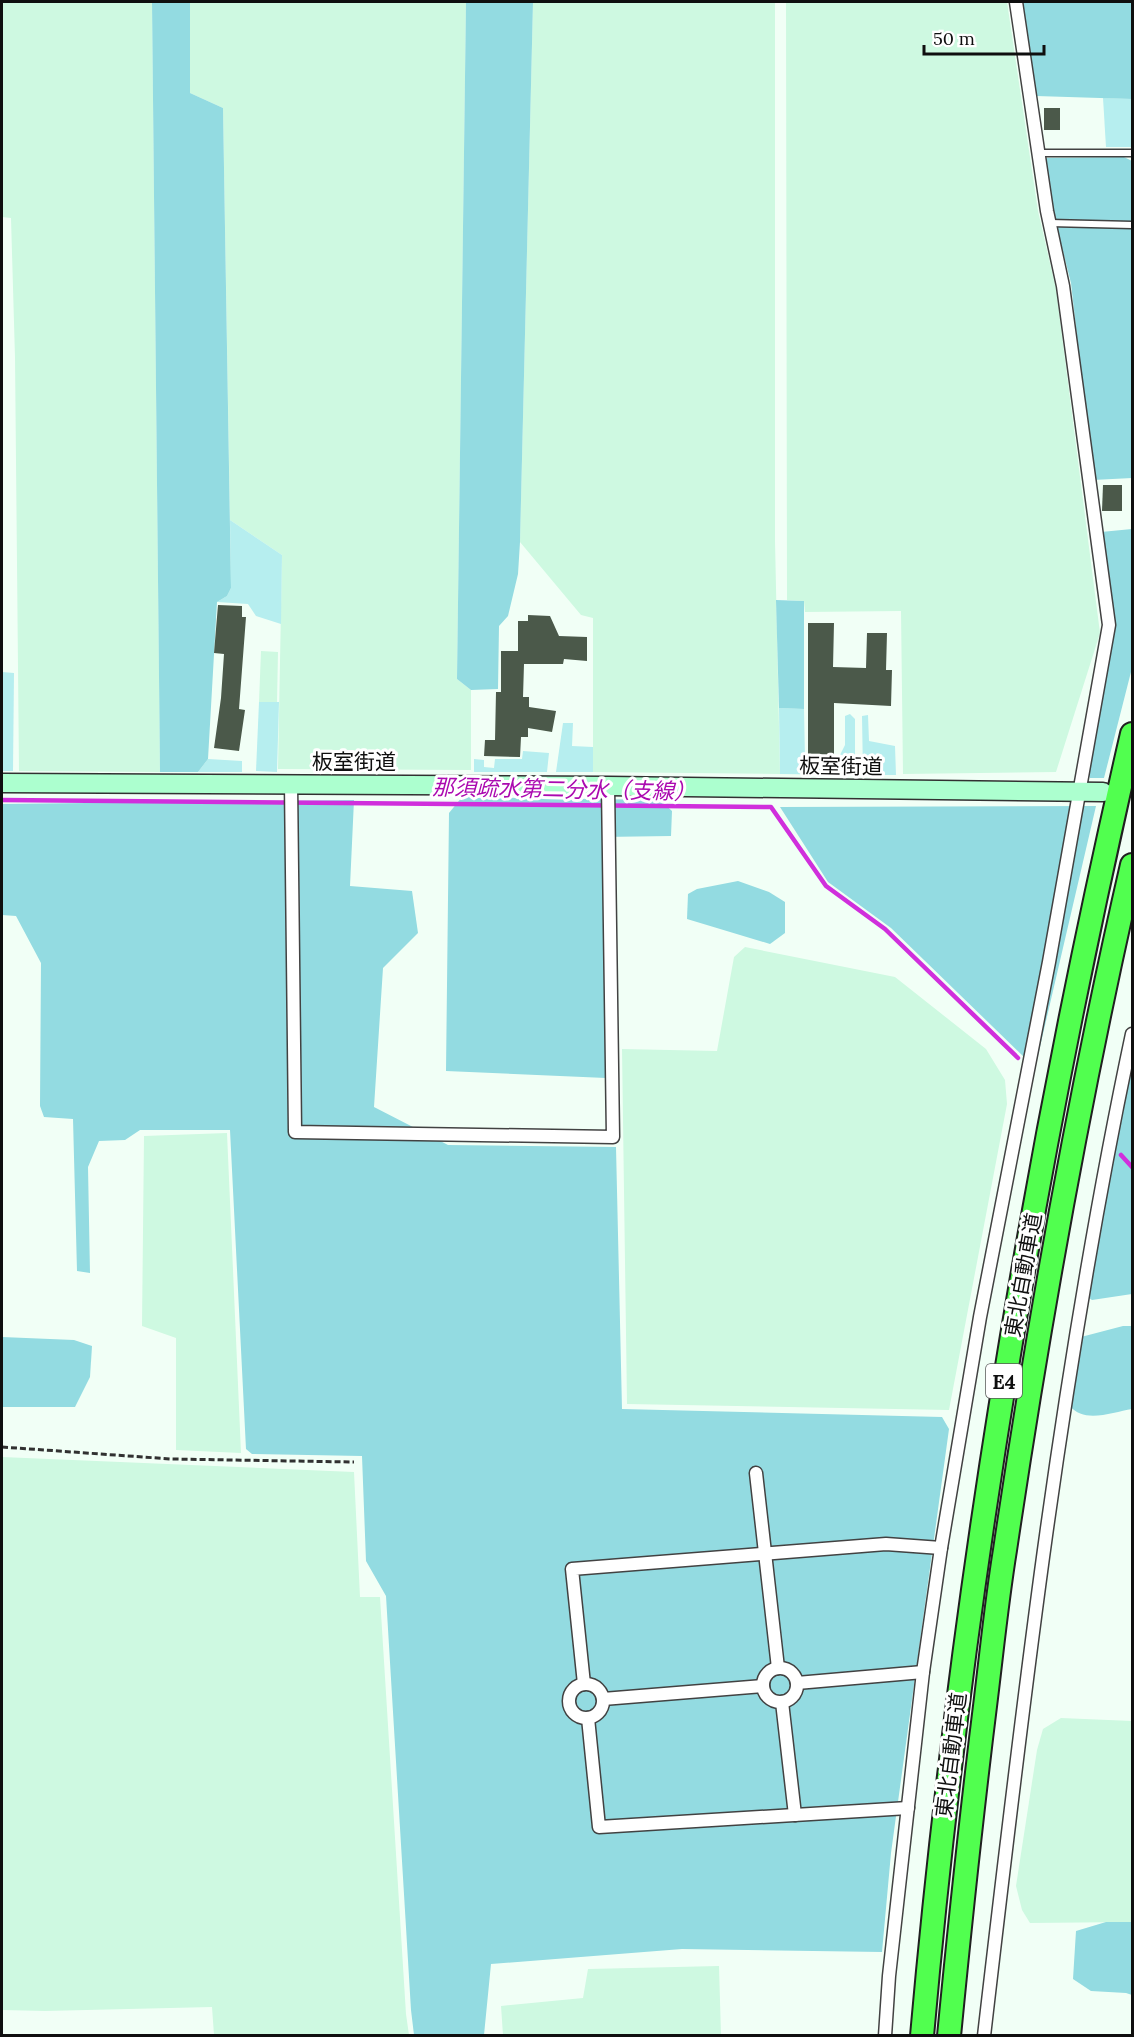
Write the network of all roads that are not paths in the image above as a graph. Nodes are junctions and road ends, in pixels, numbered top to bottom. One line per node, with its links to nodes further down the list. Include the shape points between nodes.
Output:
1 (1016, 2): 2 (street)
2 (1038, 153): 3 (lane); 4 (street)
3 (1132, 153)
4 (1049, 223): 5 (lane); 10 (street, via 1063,286 1109,625)
5 (1132, 225)
6 (1132, 734): 28 (highway, 東北自動車道 / E4, via 1080,968 1010,1342 953,1739)
7 (2, 783): 8 (main road, 板室街道)
8 (291, 783): 9 (main road, 板室街道); 9 (street, via 295,1132 613,1137)
9 (608, 786): 10 (main road, 板室街道)
10 (1077, 792): 11 (main road, 板室街道); 15 (street)
11 (1103, 792)
12 (1132, 865): 29 (highway, 東北自動車道 / E4, via 1070,1163 1004,1552)
13 (1132, 1034): 30 (street, via 1084,1294 1037,1599)
14 (756, 1473): 16 (street)
15 (941, 1548): 16 (street, via 886,1544); 18 (street)
16 (765, 1554): 17 (street); 20 (street, via 572,1569)
17 (778, 1668): 19 (street, via 792,1673); 21 (street, via 766,1674)
18 (923, 1672): 19 (street); 25 (street)
19 (797, 1683): 23 (street, via 795,1694)
20 (584, 1684): 22 (street, via 597,1688); 24 (street, via 572,1692 569,1701 574,1714)
21 (763, 1686): 22 (street); 23 (street, via 770,1700)
22 (603, 1699): 24 (street, via 598,1714)
23 (782, 1702): 26 (street)
24 (588, 1718): 26 (street, via 599,1827)
25 (908, 1809): 26 (street); 27 (street)
26 (795, 1815)
27 (885, 2036)
28 (922, 2036)
29 (949, 2036)
30 (984, 2036)

